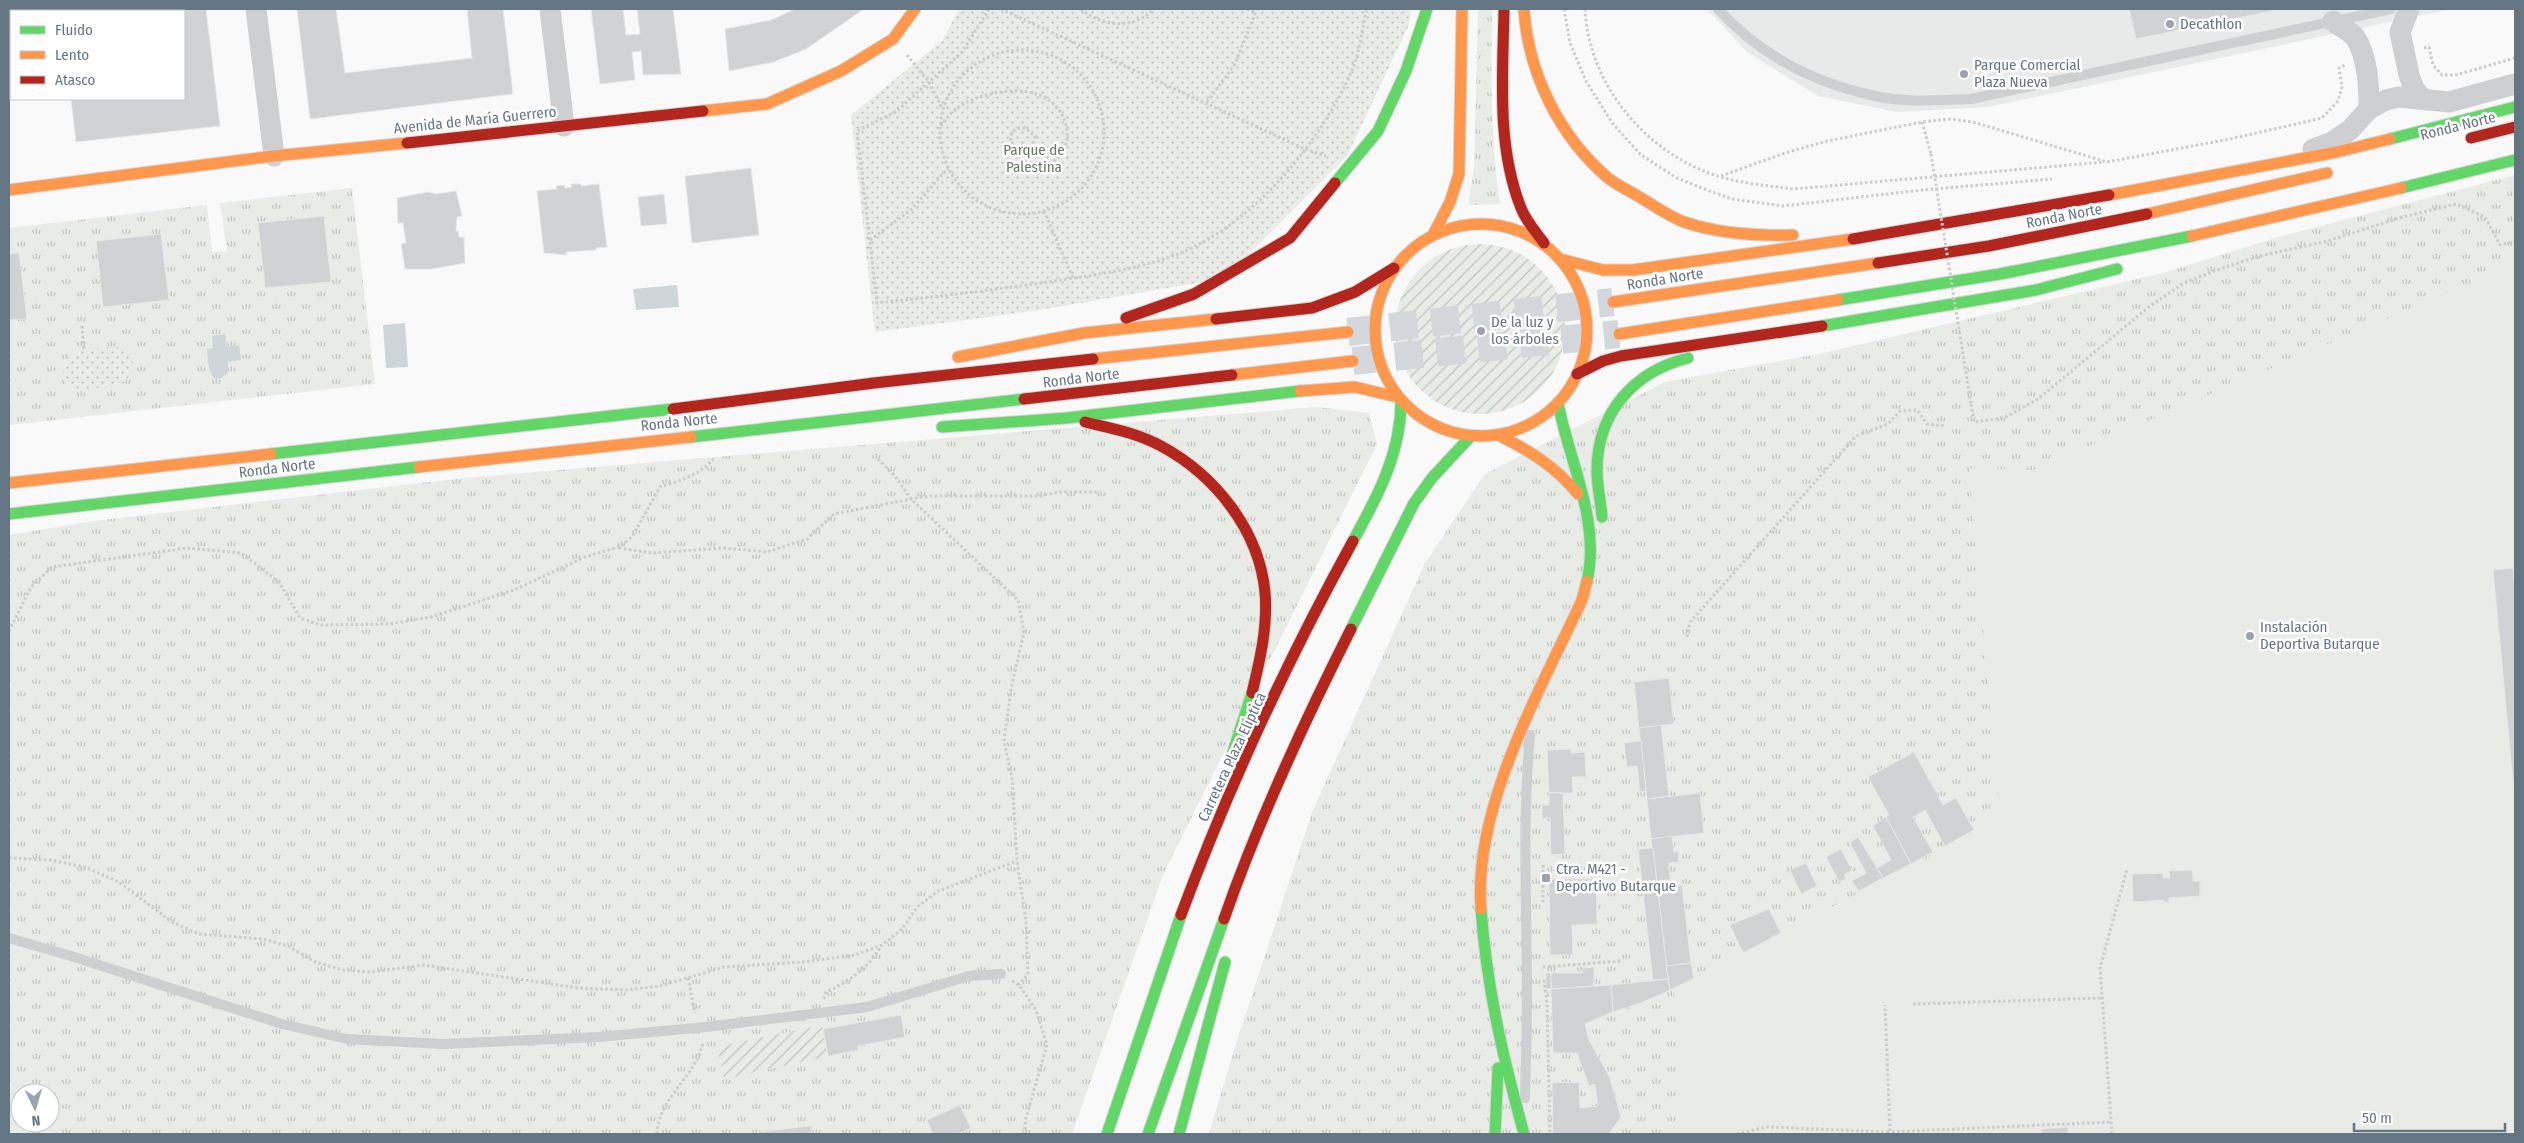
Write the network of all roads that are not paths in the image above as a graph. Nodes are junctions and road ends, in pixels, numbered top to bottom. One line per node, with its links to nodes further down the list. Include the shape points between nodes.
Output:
1 (256, 9): 19 (street)
2 (550, 9): 16 (street)
3 (915, 9): 16 (main road, Avenida de María Guerrero, via 893,39 841,71 767,104)
4 (1426, 9): 35 (main road, via 1406,71 1378,131 1290,238 1194,294)
5 (1462, 9): 26 (main road, via 1458,174 1450,202)
6 (1504, 9): 27 (main road, via 1505,139 1513,183 1522,209)
7 (1524, 9): 24 (main road, via 1524,29 1540,85 1558,118 1609,178 1663,213 1724,232 1771,236 1832,233 1963,213)
8 (1718, 9): 11 (lane, via 1775,58 1823,81 1876,97 1921,100 1971,98)
9 (2391, 9): 11 (lane)
10 (2409, 9): 13 (street, via 2400,32 2409,75 2414,89)
11 (2332, 21): 15 (street, via 2354,36 2360,48 2369,88)
12 (2515, 84): 13 (street, via 2448,102)
13 (2422, 98): 15 (street, via 2400,97)
14 (2515, 107): 21 (main road)
15 (2369, 109): 21 (street, via 2350,130 2332,142)
16 (564, 126): 19 (main road, Avenida de María Guerrero)
17 (2515, 127): 18 (main road, Ronda Norte)
18 (2458, 142)
19 (274, 156): 23 (main road, Avenida de María Guerrero)
20 (2515, 160): 25 (main road)
21 (2270, 166): 24 (main road)
22 (2343, 170): 32 (main road, Ronda Norte, via 2169,210 1989,246)
23 (9, 190)
24 (1998, 215): 29 (main road, via 1785,250 1633,270 1603,270)
25 (2226, 229): 28 (main road); 36 (main road, via 2000,274)
26 (1433, 235): 27 (main road, via 1456,227 1503,226); 30 (main road)
27 (1546, 246): 29 (main road)
28 (2197, 248)
29 (1560, 259): 40 (main road, via 1577,285 1586,314 1586,345)
30 (1397, 265): 35 (main road, via 1366,287 1312,308); 42 (main road, via 1381,298 1376,340 1381,364)
31 (2127, 267): 33 (main road, via 2039,289)
32 (1612, 302)
33 (1849, 324): 40 (main road, via 1621,356); 53 (main road, via 1764,346 1677,360 1662,364 1641,378 1619,398 1599,444 1597,484)
34 (1348, 332): 41 (main road, Ronda Norte)
35 (1084, 333): 37 (main road)
36 (1620, 334)
37 (942, 360)
38 (1352, 361): 45 (main road, Ronda Norte)
39 (915, 367): 41 (main road)
40 (1578, 374): 43 (main road)
41 (874, 383): 50 (main road, Ronda Norte, via 680,408)
42 (1399, 399): 44 (main road, via 1355,387 1324,388); 49 (main road, via 1421,418 1445,430); 58 (main road, Carretera Plaza Elíptica, via 1401,427 1381,489 1331,582 1243,764)
43 (1558, 403): 48 (main road, via 1543,416); 51 (main road)
44 (1067, 418): 46 (main road); 58 (main road, via 1138,436 1184,460 1224,496 1247,530 1260,560 1265,618 1259,660)
45 (822, 424): 47 (main road); 52 (main road, Ronda Norte, via 723,432)
46 (934, 427)
47 (866, 429)
48 (1498, 435): 49 (main road); 51 (main road, via 1542,457 1562,475)
49 (1471, 436): 57 (main road, via 1414,503 1300,730)
50 (9, 483)
51 (1584, 503): 55 (main road, via 1591,540)
52 (9, 514)
53 (1603, 528)
54 (1602, 544): 55 (main road)
55 (1588, 580): 56 (main road, via 1561,649)
56 (1530, 714): 61 (main road, via 1509,758 1490,821 1479,887 1485,965); 66 (lane, via 1525,872)
57 (1249, 848): 63 (main road); 64 (main road, via 1229,945)
58 (1197, 872): 62 (main road, Carretera Plaza Elíptica, via 1145,1011)
59 (9, 938): 60 (lane, via 282,1024 347,1039 443,1044 599,1038 821,1013 867,1007 969,976)
60 (1001, 974)
61 (1499, 1041): 65 (main road); 66 (main road)
62 (1107, 1134)
63 (1148, 1134)
64 (1179, 1134)
65 (1495, 1134)
66 (1525, 1134)

